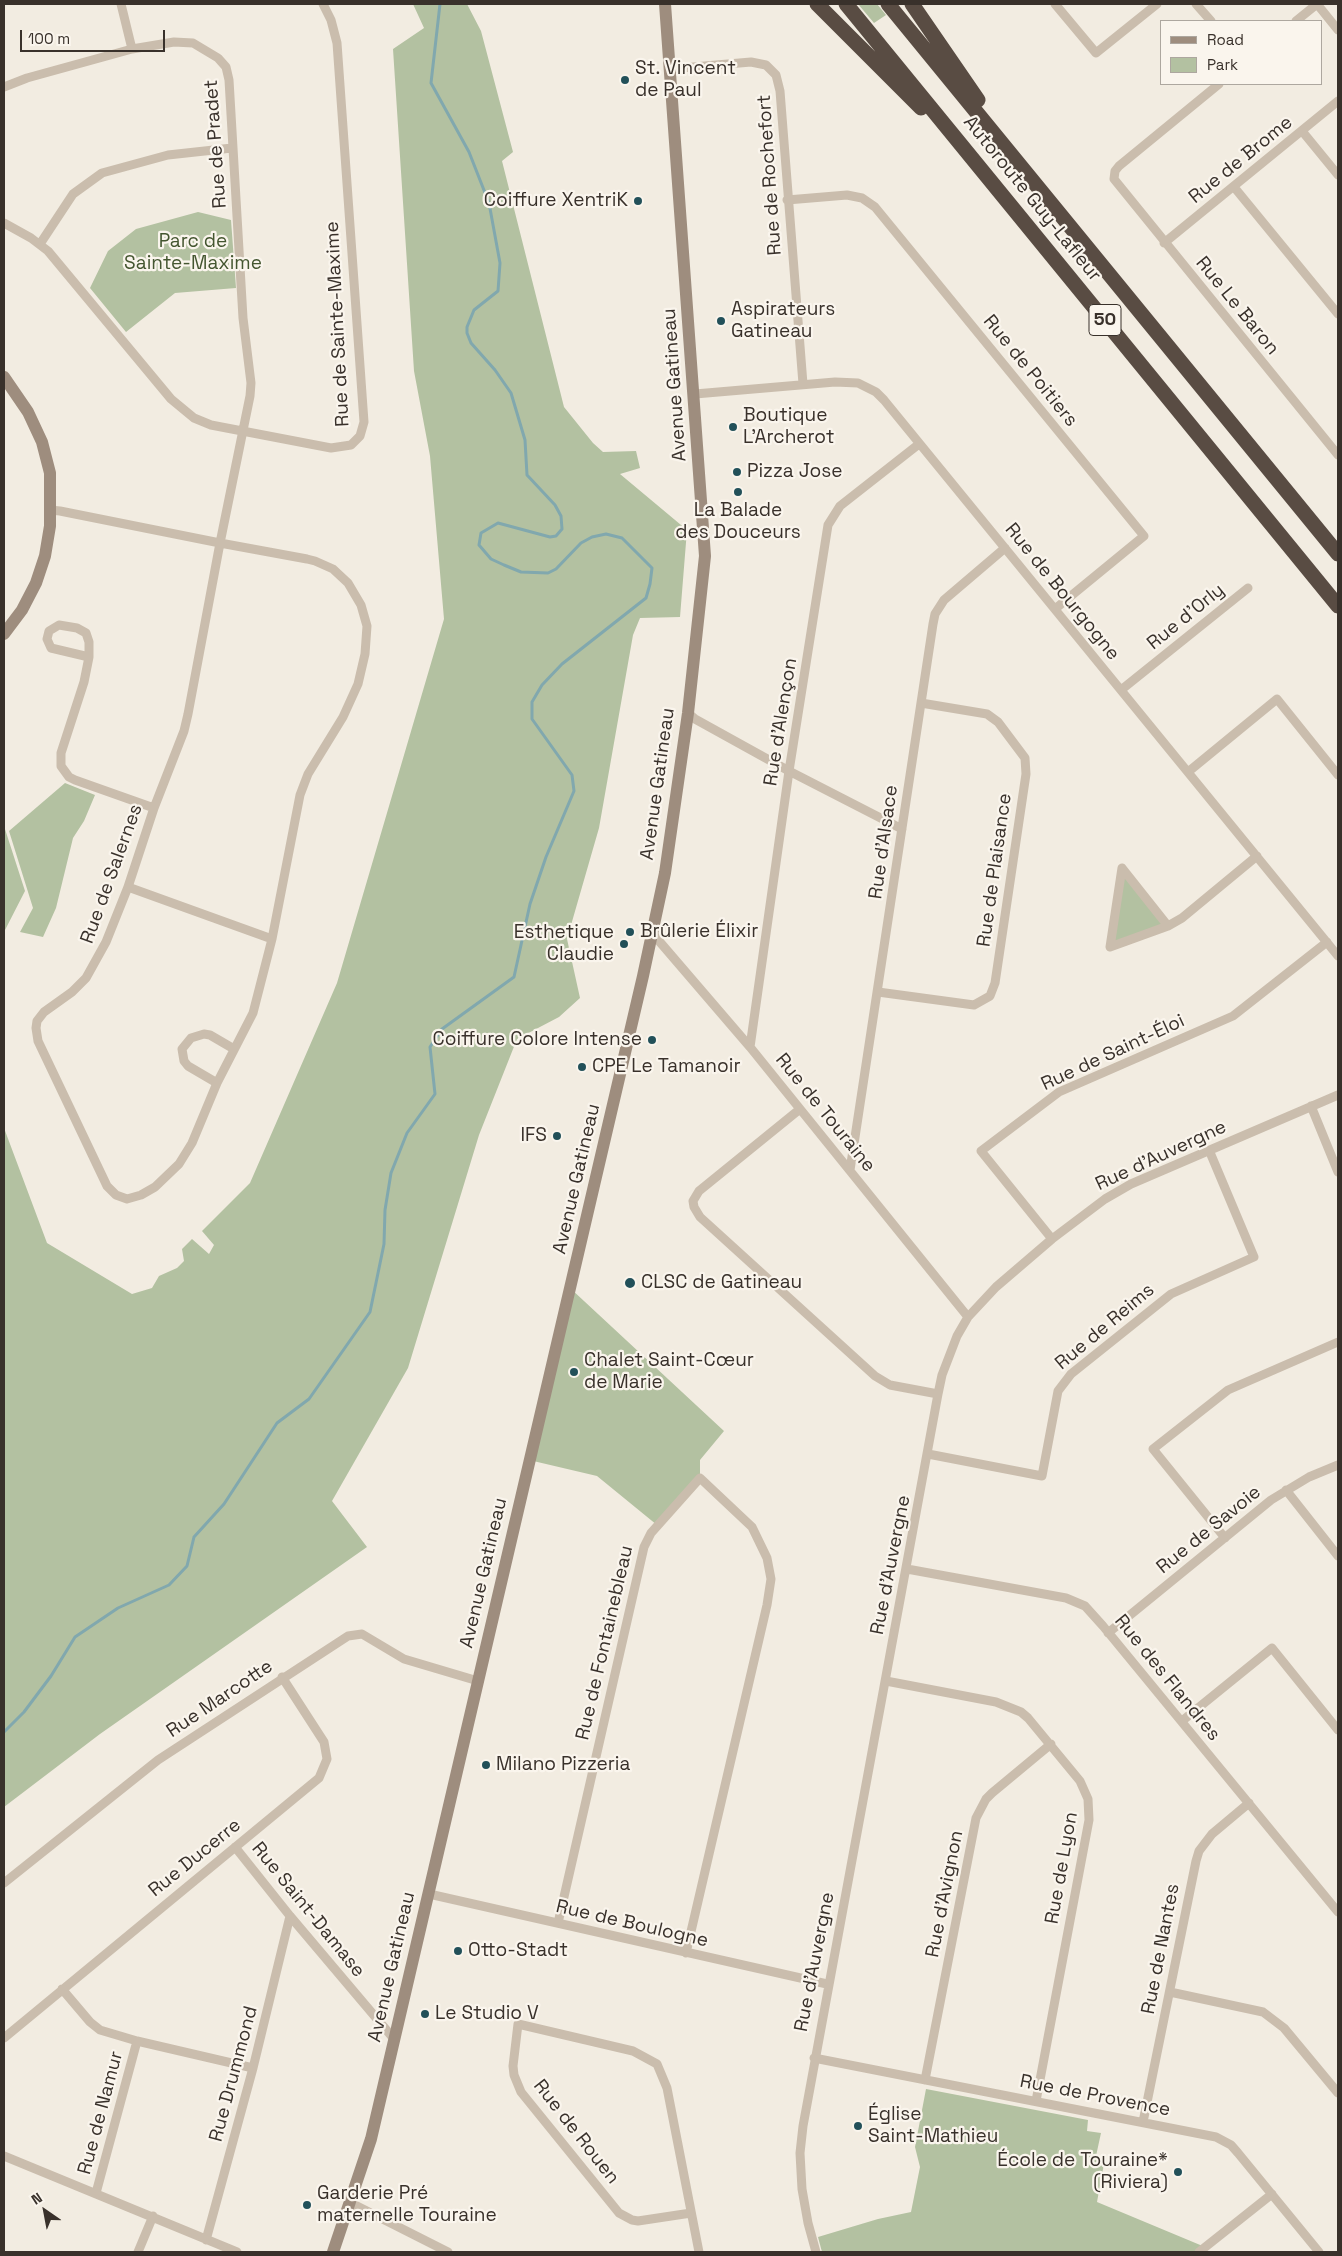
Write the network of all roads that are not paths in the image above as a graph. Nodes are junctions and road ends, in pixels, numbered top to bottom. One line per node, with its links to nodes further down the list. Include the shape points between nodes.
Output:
1 (121, 4): 15 (street)
2 (323, 4): 34 (street, Rue de Sainte-Maxime, via 337,43 364,422 356,441 339,448)
3 (666, 4): 16 (street, Avenue Gatineau)
4 (818, 4): 22 (highway)
5 (846, 4): 22 (highway, Autoroute Guy-Lafleur / 50)
6 (888, 4): 24 (highway, Autoroute Guy-Lafleur / 50)
7 (912, 4): 24 (highway)
8 (1055, 4): 9 (street, via 1096,54)
9 (1157, 4)
10 (1196, 4): 12 (street)
11 (1317, 4): 13 (street); 14 (street)
12 (1210, 20)
13 (1297, 20)
14 (1338, 30)
15 (132, 49): 18 (street, Rue de Pradet); 21 (street, Rue de Pradet, via 184,42 201,47 223,62 229,80)
16 (670, 69): 26 (street, Rue de Rochefort, via 751,62 772,70 779,82); 33 (street, Avenue Gatineau)
17 (1219, 85): 28 (street, Rue Le Baron, via 1119,166 1113,175)
18 (4, 87)
19 (1338, 101): 20 (street, Rue de Brome)
20 (1302, 131): 23 (street); 25 (street, Rue de Brome)
21 (232, 148): 29 (street, via 168,155 102,174 73,194); 34 (street, Rue de Pradet, via 243,318 250,374 250,396)
22 (972, 158): 42 (highway, Autoroute Guy-Lafleur / 50)
23 (1338, 175)
24 (1035, 183): 40 (highway, Autoroute Guy-Lafleur / 50)
25 (1234, 187): 28 (street, Rue de Brome); 30 (street)
26 (787, 200): 32 (street, Rue de Rochefort); 43 (street, Rue de Poitiers, via 847,195 862,198 875,207 1144,536)
27 (4, 223): 29 (street, Rue de Sainte-Maxime)
28 (1164, 243): 36 (street, Rue Le Baron)
29 (40, 244): 34 (street, Rue de Sainte-Maxime, via 180,407 202,422)
30 (1338, 314)
31 (4, 377): 37 (street, via 24,405 42,442 50,473)
32 (803, 384): 33 (street, Rue de Bourgogne); 35 (street, Rue de Bourgogne, via 848,382 867,387 884,400)
33 (695, 394): 48 (street, Avenue Gatineau, via 706,556)
34 (242, 431): 38 (street, Rue de Pradet)
35 (919, 444): 39 (street, Rue de Bourgogne); 49 (street, Rue d'Alençon, via 840,506 828,525)
36 (1338, 455)
37 (50, 510): 38 (street, Rue de Salernes); 44 (street, via 49,540 36,583)
38 (220, 543): 52 (street, Rue de Salernes, via 186,723); 58 (street, Rue de Salernes, via 306,559 333,569 356,593 367,626 364,662 355,692 334,734 308,774 300,795)
39 (1005, 548): 43 (street, Rue de Bourgogne); 47 (street, Rue d'Alsace, via 939,606 932,624)
40 (1338, 554)
41 (1248, 588): 46 (street, Rue d'Orly)
42 (1338, 606)
43 (1055, 609): 46 (street, Rue de Bourgogne)
44 (4, 634)
45 (89, 657): 45 (street, via 88,637 82,630 59,625 49,631 47,639 51,648); 52 (street, via 61,766 75,780)
46 (1121, 690): 50 (street, Rue de Bourgogne)
47 (921, 703): 53 (street, Rue d'Alsace); 61 (street, Rue de Plaisance, via 987,714 998,722 1026,758 997,974 990,996 974,1005)
48 (688, 713): 49 (street); 57 (street, Avenue Gatineau)
49 (789, 771): 53 (street); 62 (street, Rue d'Alençon)
50 (1188, 772): 51 (street, via 1277,699); 54 (street, Rue de Bourgogne)
51 (1338, 775)
52 (154, 808): 55 (street, Rue de Salernes)
53 (902, 829): 61 (street, Rue d'Alsace)
54 (1257, 856): 56 (street); 59 (street, Rue de Bourgogne)
55 (128, 887): 58 (street); 64 (street, Rue de Salernes, via 92,970 76,989 44,1012 36,1028 38,1041 111,1190 122,1198 134,1198 165,1180 192,1143)
56 (1168, 926): 56 (street, via 1110,947 1122,868 1128,875)
57 (653, 934): 62 (street, Rue de Touraine); 83 (street, Avenue Gatineau)
58 (272, 939): 63 (street, Rue de Salernes, via 256,1006)
59 (1327, 942): 60 (street, Rue de Bourgogne); 71 (street, Rue de Saint-Éloi, via 1233,1016 1059,1092 982,1151)
60 (1338, 956)
61 (878, 992): 69 (street, Rue d'Alsace)
62 (750, 1047): 67 (street, Rue de Touraine)
63 (234, 1049): 64 (street, Rue de Salernes); 64 (street, via 204,1034 191,1038 182,1049 188,1066)
64 (217, 1083)
65 (1338, 1095): 66 (street, Rue d'Auvergne)
66 (1311, 1106): 68 (street, Rue d'Auvergne); 70 (street)
67 (800, 1109): 69 (street, Rue de Touraine); 74 (street, via 699,1191 693,1201 696,1212 874,1376 890,1385)
68 (1209, 1150): 71 (street, Rue d'Auvergne, via 1130,1184); 75 (street, Rue de Reims, via 1254,1257 1171,1294 1071,1374 1058,1391 1042,1476)
69 (850, 1170): 72 (street, Rue de Touraine)
70 (1338, 1172)
71 (1052, 1239): 72 (street, Rue d'Auvergne, via 996,1287)
72 (968, 1317): 74 (street, Rue d'Auvergne, via 952,1348)
73 (1338, 1342): 78 (street, via 1228,1390 1153,1449)
74 (938, 1394): 75 (street, Rue d'Auvergne)
75 (928, 1454): 80 (street, Rue d'Auvergne)
76 (1338, 1465): 77 (street, Rue de Savoie)
77 (1286, 1490): 78 (street, Rue de Savoie); 79 (street)
78 (1225, 1538): 81 (street, Rue de Savoie)
79 (1338, 1556)
80 (908, 1569): 81 (street, Rue des Flandres, via 1066,1598 1085,1606); 84 (street, Rue d'Auvergne)
81 (1108, 1633): 85 (street, Rue des Flandres)
82 (282, 1677): 83 (street, Rue Marcotte, via 340,1640 362,1634 404,1659); 89 (street, Rue Ducerre, via 324,1742 327,1759 319,1778 312,1785); 90 (street, Rue Marcotte, via 153,1764)
83 (478, 1681): 91 (street, Avenue Gatineau)
84 (886, 1681): 87 (street, Rue de Lyon, via 1014,1708 1028,1718); 96 (street, Rue d'Auvergne)
85 (1182, 1721): 86 (street, via 1272,1648); 88 (street, Rue des Flandres)
86 (1338, 1730)
87 (1051, 1744): 104 (street, Rue d'Avignon, via 992,1793 976,1818); 106 (street, Rue de Lyon, via 1080,1782 1090,1809)
88 (1249, 1803): 92 (street, Rue des Flandres); 98 (street, Rue de Nantes, via 1212,1834 1199,1852)
89 (235, 1847): 93 (street, Rue Saint-Damase); 97 (street, Rue Ducerre)
90 (4, 1883)
91 (429, 1894): 94 (street, Rue de Boulogne); 100 (street, Avenue Gatineau)
92 (1338, 1912)
93 (290, 1916): 100 (street, Rue Saint-Damase); 103 (street, Rue Drummond)
94 (558, 1923): 95 (street, Rue de Boulogne); 95 (street, Rue de Fontainebleau, via 644,1547 651,1533 700,1478 752,1527 767,1558 770,1579 767,1605)
95 (686, 1953): 96 (street, Rue de Boulogne)
96 (827, 1984): 102 (street, Rue d'Auvergne)
97 (62, 1989): 99 (street, Rue Ducerre); 101 (street, via 95,2027)
98 (1170, 1992): 105 (street, via 1263,2012 1284,2028); 107 (street, Rue de Nantes)
99 (4, 2038)
100 (394, 2039): 111 (street, Avenue Gatineau, via 371,2139)
101 (137, 2041): 103 (street); 109 (street, Rue de Namur)
102 (814, 2058): 104 (street, Rue de Provence); 120 (street, Rue d'Auvergne, via 800,2153 808,2223)
103 (253, 2068): 114 (street, Rue Drummond)
104 (925, 2080): 106 (street, Rue de Provence)
105 (1338, 2093)
106 (1036, 2101): 107 (street, Rue de Provence)
107 (1143, 2122): 110 (street, Rue de Provence, via 1205,2133 1224,2140)
108 (4, 2156): 109 (street)
109 (96, 2193): 113 (street)
110 (1272, 2194): 121 (street); 122 (street, Rue de Provence)
111 (351, 2203): 117 (street, Avenue Gatineau); 118 (street)
112 (691, 2213): 112 (street, Rue de Rouen, via 667,2088 657,2064 634,2051 518,2024 513,2066 521,2092 620,2213 632,2220); 119 (street, Rue de Rouen)
113 (153, 2216): 114 (street); 115 (street)
114 (206, 2240): 116 (street)
115 (138, 2252)
116 (237, 2252)
117 (333, 2252)
118 (448, 2252)
119 (699, 2252)
120 (816, 2252)
121 (1199, 2252)
122 (1319, 2252)

